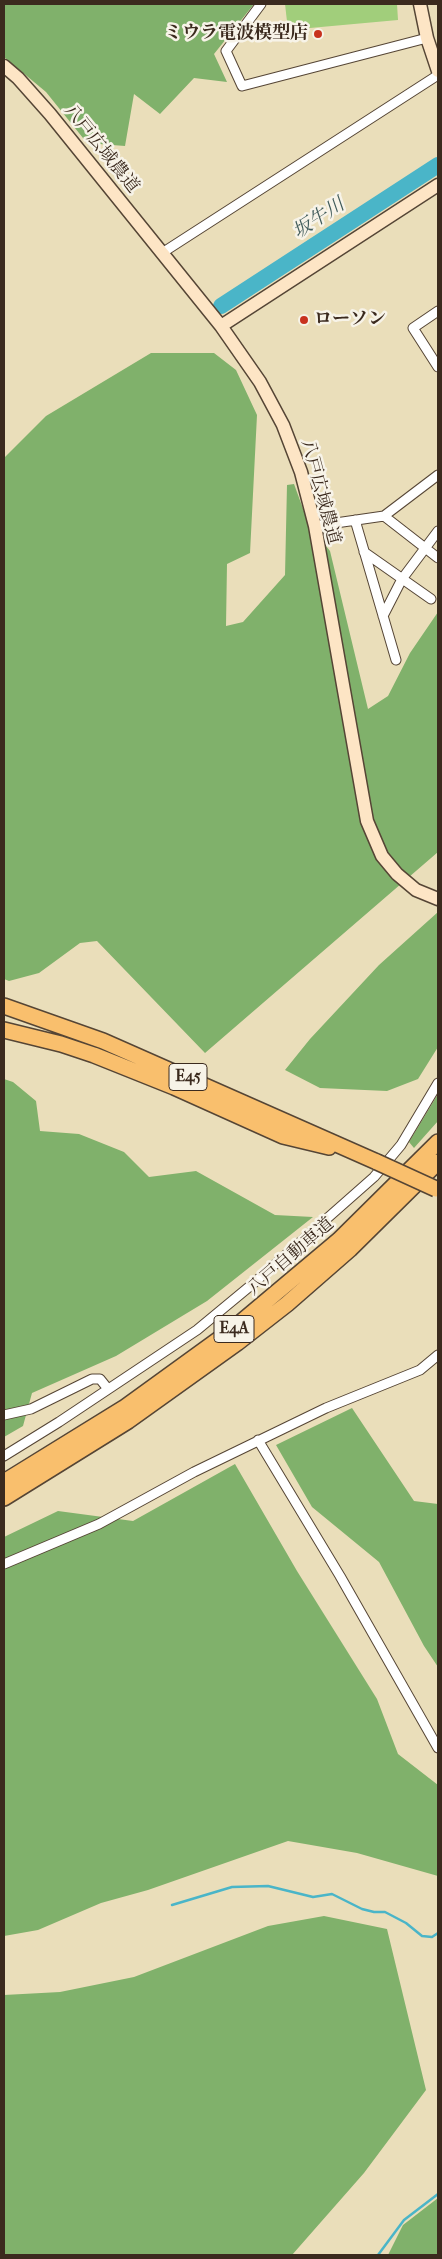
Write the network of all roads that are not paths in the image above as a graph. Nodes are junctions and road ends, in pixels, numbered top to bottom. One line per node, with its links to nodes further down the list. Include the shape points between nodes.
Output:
1 (261, 4): 3 (street, via 226,51 242,86)
2 (420, 4): 3 (street)
3 (427, 38): 5 (street)
4 (4, 66): 8 (street, 八戸広域農道, via 50,114)
5 (438, 71)
6 (438, 75): 8 (street)
7 (438, 185): 10 (street)
8 (162, 253): 10 (street, 八戸広域農道)
9 (438, 311): 11 (street, via 413,328)
10 (221, 326): 15 (street, 八戸広域農道, via 260,382 283,425 301,472)
11 (438, 366)
12 (438, 475): 13 (street)
13 (384, 516): 14 (street); 17 (street)
14 (354, 520): 15 (street); 18 (street)
15 (315, 526): 24 (street, 八戸広域農道, via 367,821 382,856 397,874 416,890)
16 (438, 531): 17 (street)
17 (425, 548): 19 (street); 20 (street)
18 (364, 552): 20 (street); 22 (street)
19 (438, 558)
20 (402, 579): 21 (street); 22 (street)
21 (431, 599)
22 (383, 616): 23 (street)
23 (396, 660)
24 (438, 899)
25 (4, 1006): 29 (highway, E45, via 103,1041)
26 (4, 1030): 29 (highway, E45, via 61,1044 125,1066 282,1136)
27 (438, 1083): 33 (street, via 393,1156 338,1211 197,1330)
28 (438, 1142): 37 (highway, 八戸自動車道 / E4A, via 340,1240 233,1330 124,1408)
29 (372, 1160): 31 (highway, E45, bridge)
30 (438, 1162): 38 (highway, 八戸自動車道 / E4A, via 350,1249 288,1304 128,1421)
31 (437, 1189)
32 (438, 1355): 35 (street, via 420,1370)
33 (108, 1389): 34 (street, via 100,1379 92,1379 31,1409); 36 (street)
34 (4, 1415)
35 (258, 1440): 39 (street, via 99,1524); 40 (street)
36 (4, 1456)
37 (4, 1482)
38 (4, 1498)
39 (4, 1564)
40 (438, 1748)

